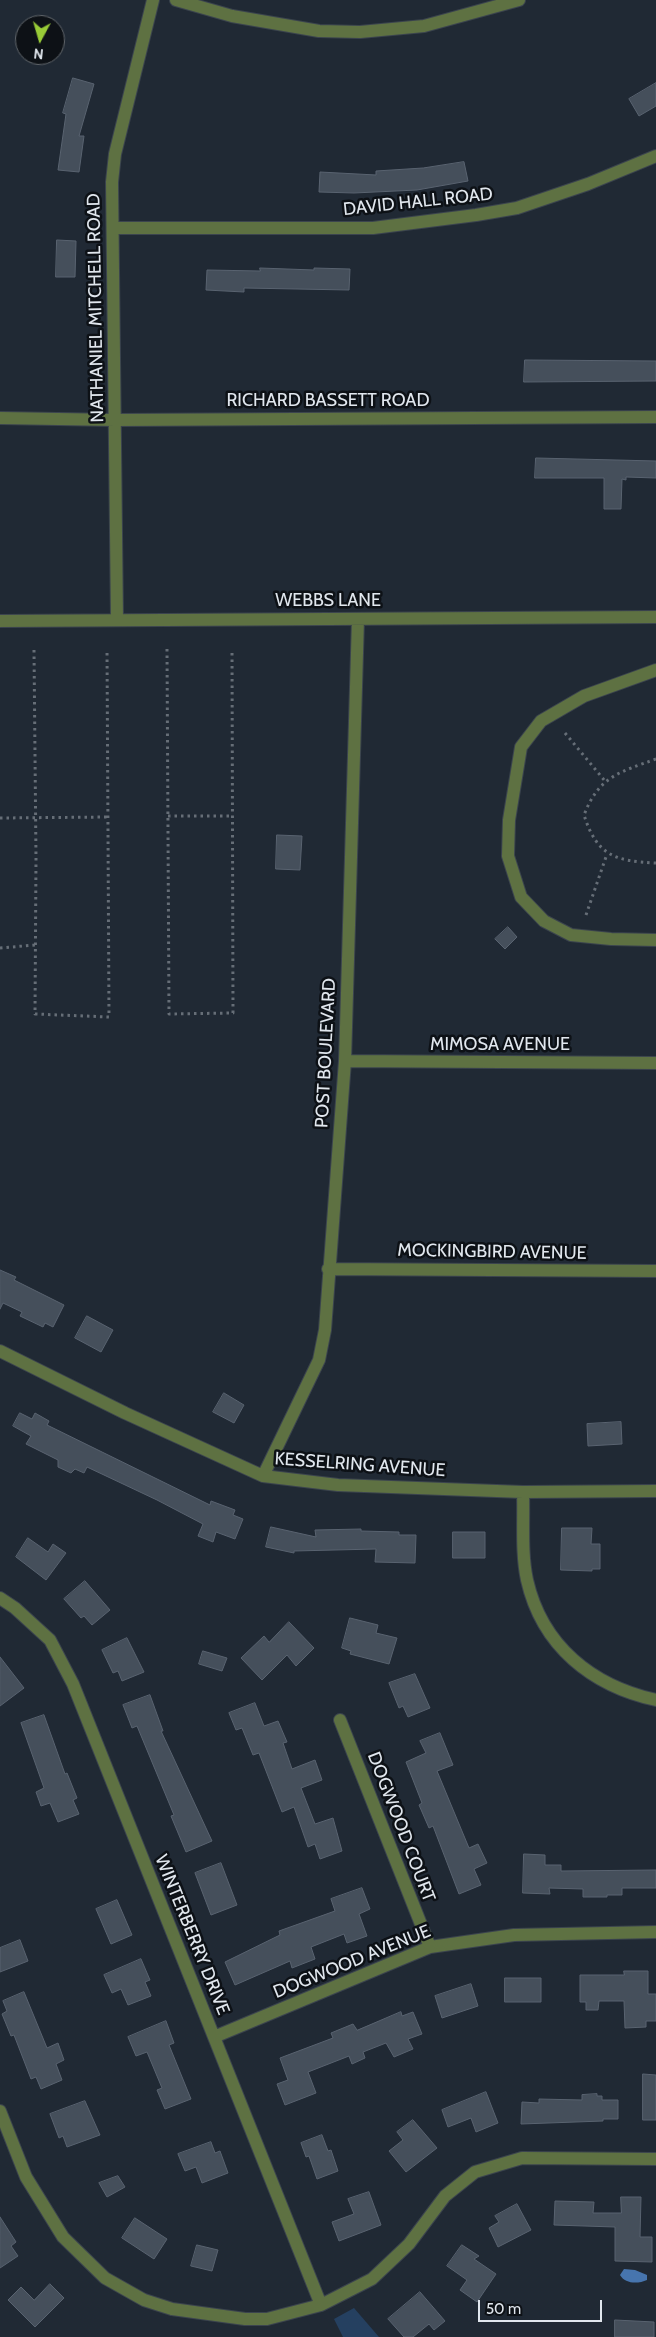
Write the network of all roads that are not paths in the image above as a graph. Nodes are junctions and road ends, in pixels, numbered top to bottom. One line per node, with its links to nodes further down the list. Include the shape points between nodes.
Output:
1 (153, 0): 5 (street, NATHANIEL MITCHELL ROAD, via 115,154)
2 (176, 0): 3 (street, via 232,16 319,30 360,32 424,26)
3 (519, 0)
4 (656, 156): 5 (street, DAVID HALL ROAD, via 518,208 476,215 373,228)
5 (113, 228): 8 (street, NATHANIEL MITCHELL ROAD)
6 (656, 417): 8 (street, RICHARD BASSETT ROAD)
7 (0, 418): 8 (street, RICHARD BASSETT ROAD)
8 (115, 420): 12 (street, NATHANIEL MITCHELL ROAD)
9 (656, 617): 10 (street, WEBBS LANE)
10 (358, 619): 12 (street, WEBBS LANE); 15 (street, POST BOULEVARD)
11 (0, 620): 12 (street, WEBBS LANE)
12 (117, 620)
13 (656, 670): 14 (street, via 584,696 541,721 521,747 509,820 508,856 521,897 544,921 571,935)
14 (656, 940)
15 (345, 1062): 16 (street, MIMOSA AVENUE); 17 (street, POST BOULEVARD)
16 (656, 1063)
17 (328, 1268): 18 (street, MOCKINGBIRD AVENUE); 20 (street, POST BOULEVARD, via 325,1330 319,1360)
18 (656, 1271)
19 (0, 1351): 20 (street, KESSELRING AVENUE)
20 (263, 1476): 22 (street, KESSELRING AVENUE, via 338,1485)
21 (656, 1491): 22 (street, KESSELRING AVENUE)
22 (523, 1492): 24 (street, via 527,1580 545,1624 557,1642 590,1674 631,1694)
23 (0, 1598): 28 (street, WINTERBERRY DRIVE, via 50,1640 73,1684)
24 (656, 1700)
25 (340, 1720): 27 (street, DOGWOOD COURT)
26 (656, 1932): 27 (street, DOGWOOD AVENUE, via 514,1934)
27 (430, 1947): 28 (street, DOGWOOD AVENUE)
28 (214, 2037): 31 (street, WINTERBERRY DRIVE)
29 (0, 2112): 31 (street, via 26,2177 63,2237 105,2278 144,2300 172,2309 245,2319 266,2318)
30 (656, 2159): 31 (street, via 522,2158 475,2172 445,2196 409,2244 372,2279)
31 (321, 2305)

